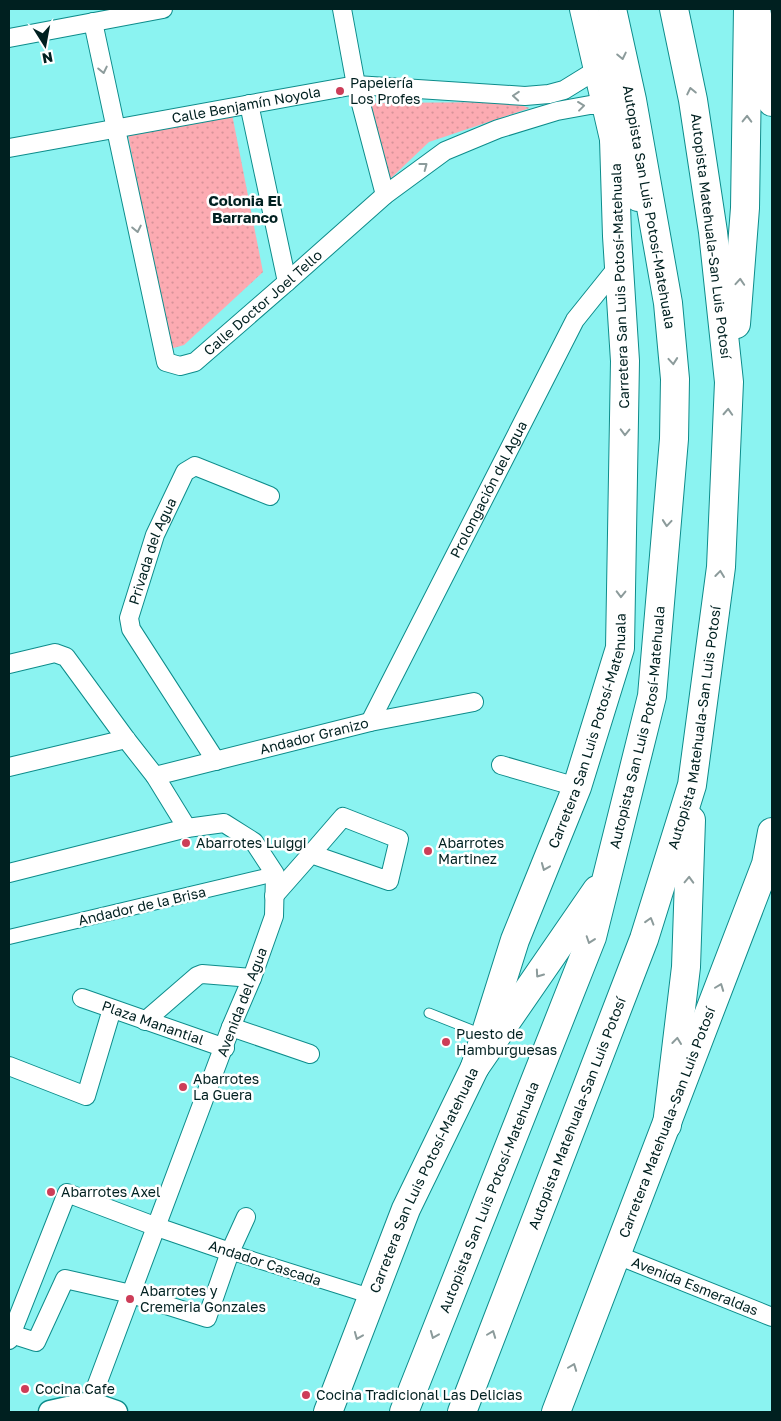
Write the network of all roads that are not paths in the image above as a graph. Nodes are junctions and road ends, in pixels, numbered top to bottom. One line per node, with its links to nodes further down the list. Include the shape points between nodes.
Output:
1 (163, 9): 8 (street)
2 (342, 9): 11 (street)
3 (584, 9): 10 (main road, Carretera San Luis Potosí-Matehuala)
4 (612, 9): 19 (main road, Autopista San Luis Potosí-Matehuala, one-way to 19)
5 (674, 9): 22 (main road, Autopista Matehuala-San Luis Potosí, one-way to 5, via 712,222 693,100)
6 (748, 9): 22 (main road, one-way to 6, via 745,208)
7 (756, 9): 12 (main road)
8 (93, 22): 9 (street); 15 (street, Calle Doctor Joel Tello, one-way to 15)
9 (9, 38)
10 (598, 69): 11 (street, Calle Benjamín Noyola, one-way to 11, via 564,90 525,96); 14 (main road, Carretera San Luis Potosí-Matehuala)
11 (356, 85): 13 (street, Calle Benjamín Noyola); 18 (street)
12 (772, 102)
13 (249, 104): 15 (street, Calle Benjamín Noyola); 21 (street)
14 (606, 105): 16 (main road, Carretera San Luis Potosí-Matehuala); 18 (street, Calle Doctor Joel Tello, one-way to 14, via 444,151 498,129 573,107)
15 (115, 128): 17 (street, Calle Benjamín Noyola); 21 (street, Calle Doctor Joel Tello, one-way to 21, via 166,362 180,366 195,362)
16 (614, 138): 19 (main road); 20 (main road, Carretera San Luis Potosí-Matehuala)
17 (9, 148)
18 (385, 195): 21 (street, Calle Doctor Joel Tello)
19 (658, 243): 39 (main road, Autopista San Luis Potosí-Matehuala, one-way to 39, via 675,379 668,516 652,696)
20 (620, 264): 26 (street, Prolongación del Agua, via 575,320); 33 (main road, Carretera San Luis Potosí-Matehuala, one-way to 33, via 625,371 620,648)
21 (288, 282)
22 (729, 382): 32 (main road, Autopista Matehuala-San Luis Potosí, one-way to 22, via 721,567)
23 (270, 496): 28 (street, Privada del Agua, via 195,466 185,472 155,535 129,618 130,629)
24 (9, 664): 27 (street, via 55,653 66,657)
25 (474, 702): 26 (street, Andador Granizo)
26 (370, 722): 28 (street, Andador Granizo)
27 (126, 739): 30 (street); 31 (street)
28 (216, 761): 31 (street, Andador Granizo)
29 (501, 766): 33 (street)
30 (9, 767)
31 (156, 776): 34 (street)
32 (692, 785): 53 (main road, one-way to 32, via 686,967); 67 (main road, Autopista Matehuala-San Luis Potosí, one-way to 32, via 644,939)
33 (577, 787): 48 (main road, Carretera San Luis Potosí-Matehuala, one-way to 48, via 515,940)
34 (187, 828): 37 (street); 38 (street, via 224,823 254,842)
35 (772, 832): 53 (main road, Carretera Matehuala-San Luis Potosí, one-way to 35, via 766,864)
36 (311, 854): 36 (street, via 389,881 399,839 343,817); 40 (street)
37 (9, 873)
38 (275, 874): 40 (street, Avenida del Agua); 41 (street, Andador de la Brisa)
39 (606, 876): 52 (main road, one-way to 52); 66 (main road, Autopista San Luis Potosí-Matehuala, one-way to 66, via 592,937)
40 (274, 896): 42 (street, Avenida del Agua, via 274,916)
41 (9, 937)
42 (252, 978): 46 (street, via 197,976); 47 (street, Avenida del Agua)
43 (82, 998): 44 (street, Plaza Manantial)
44 (112, 1009): 46 (street, Plaza Manantial); 51 (street, via 86,1096)
45 (429, 1013): 48 (lane)
46 (145, 1021): 49 (street, Plaza Manantial)
47 (231, 1027): 49 (street, Avenida del Agua); 50 (street)
48 (485, 1035): 52 (main road, Carretera San Luis Potosí-Matehuala)
49 (225, 1048): 55 (street, Avenida del Agua)
50 (310, 1054)
51 (9, 1066)
52 (475, 1067): 59 (main road, Carretera San Luis Potosí-Matehuala, via 406,1208)
53 (668, 1125): 57 (main road, Carretera Matehuala-San Luis Potosí)
54 (246, 1218): 56 (street)
55 (156, 1227): 56 (street, Andador Cascada); 58 (street, Avenida del Agua); 61 (street, Andador Cascada, via 67,1193)
56 (230, 1252): 58 (street, via 207,1318); 59 (street, Andador Cascada)
57 (617, 1254): 60 (street, Avenida Esmeraldas); 68 (main road, Carretera Matehuala-San Luis Potosí, one-way to 57)
58 (131, 1294): 61 (street, via 65,1279 36,1342); 62 (street, Avenida del Agua)
59 (374, 1297): 65 (main road, Carretera San Luis Potosí-Matehuala, one-way to 65)
60 (772, 1318)
61 (10, 1337)
62 (90, 1403): 63 (street); 64 (street)
63 (50, 1412)
64 (116, 1412)
65 (328, 1412)
66 (404, 1412)
67 (462, 1412)
68 (556, 1412)

